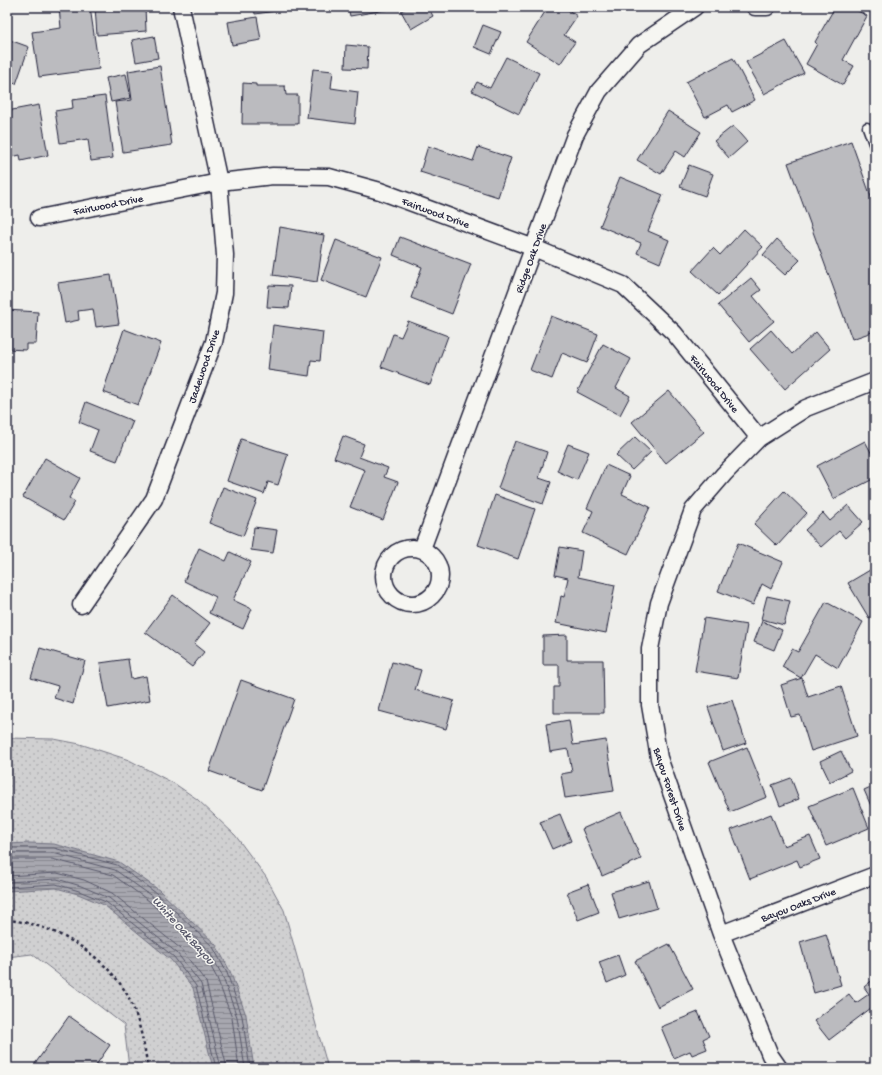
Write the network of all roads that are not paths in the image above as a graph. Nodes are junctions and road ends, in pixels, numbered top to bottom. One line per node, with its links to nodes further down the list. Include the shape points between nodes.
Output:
1 (181, 7): 7 (street, Jadewood Drive)
2 (695, 7): 9 (street, Ridge Oak Drive, via 639,45 599,91 575,135)
3 (755, 7): 4 (street)
4 (767, 7)
5 (867, 127): 6 (lane)
6 (875, 149)
7 (219, 182): 8 (street, Fairwood Drive); 9 (street, Fairwood Drive, via 273,176 329,177 380,191); 13 (street, Jadewood Drive, via 225,270 224,293 214,342 154,499)
8 (39, 218)
9 (534, 248): 11 (street, Fairwood Drive, via 623,285 674,333); 12 (street, Ridge Oak Drive)
10 (875, 381): 11 (street, Bayou Forest Drive, via 806,408)
11 (759, 438): 15 (street, Bayou Forest Drive, via 694,510 659,602 650,649 650,705 659,758)
12 (422, 549)
13 (81, 605)
14 (875, 875): 15 (street, Bayou Oaks Drive)
15 (721, 934): 16 (street, Bayou Forest Drive, via 770,1055)
16 (779, 1068)

